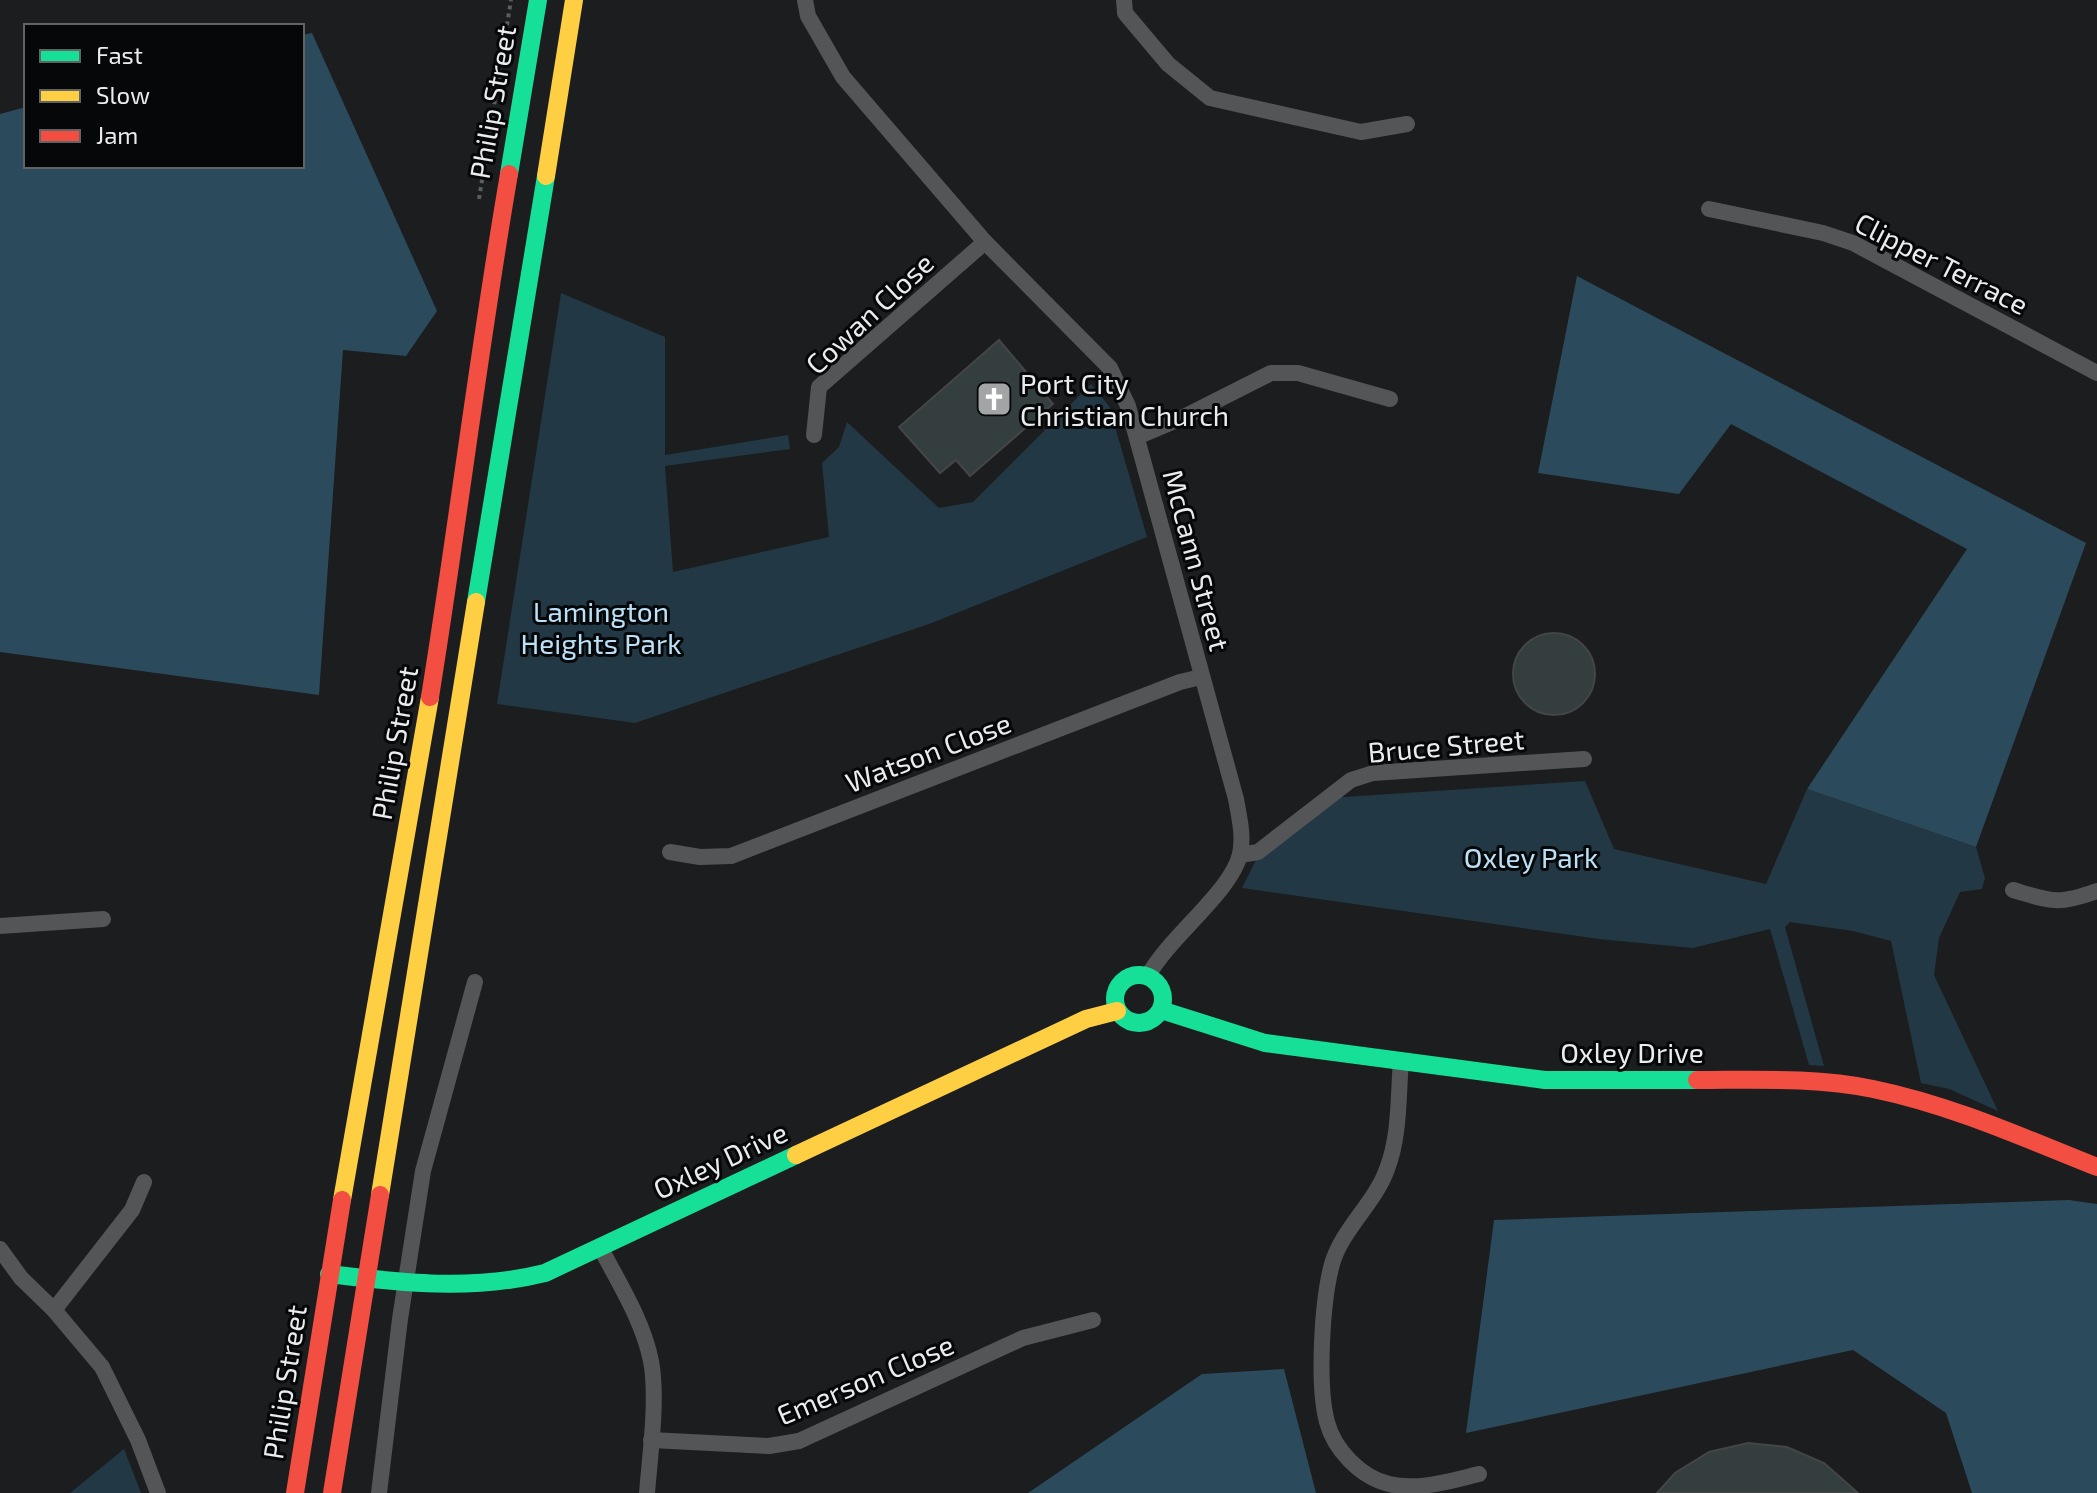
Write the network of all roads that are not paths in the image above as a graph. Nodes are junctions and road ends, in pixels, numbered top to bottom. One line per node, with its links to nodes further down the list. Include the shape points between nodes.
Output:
1 (538, 0): 29 (main road, Philip Street, via 483,326 419,768)
2 (574, 0): 30 (main road, Philip Street)
3 (805, 0): 7 (street, McCann Street, via 808,16 843,77)
4 (1124, 0): 5 (street, via 1125,13 1168,64 1210,98 1361,132)
5 (1407, 124)
6 (1709, 209): 8 (street, Clipper Terrace, via 1853,243)
7 (985, 242): 10 (street, Cowan Close, via 819,387); 11 (street, McCann Street, via 1110,368)
8 (2097, 373)
9 (1390, 399): 11 (street, via 1298,373 1271,373)
10 (814, 435)
11 (1137, 437): 12 (street, McCann Street)
12 (1201, 677): 14 (street, Watson Close, via 731,856); 15 (street, McCann Street, via 1236,799)
13 (1584, 759): 15 (street, Bruce Street, via 1373,773 1351,780 1258,852)
14 (670, 852)
15 (1240, 855): 20 (street, via 1229,878 1158,957)
16 (2013, 890): 17 (street, via 2053,901)
17 (2097, 891)
18 (103, 919): 19 (street)
19 (0, 926)
20 (1148, 976): 22 (main road, via 1162,990); 23 (main road, via 1124,980 1115,994)
21 (475, 982): 31 (street, via 423,1171)
22 (1161, 1010): 23 (main road, via 1140,1024); 24 (main road, Oxley Drive, via 1254,1041)
23 (1117, 1011): 27 (main road, Oxley Drive, via 1086,1019)
24 (1401, 1061): 25 (main road, Oxley Drive, via 1545,1080 1847,1084 1942,1106); 35 (street, via 1387,1171 1332,1263 1323,1324 1327,1423 1350,1461 1389,1484 1436,1485)
25 (2097, 1167)
26 (144, 1182): 32 (street, via 132,1210)
27 (600, 1247): 31 (main road, Oxley Drive, via 545,1273 504,1282); 34 (street, via 643,1333 652,1364)
28 (0, 1249): 32 (street)
29 (329, 1274): 30 (main road, Oxley Drive); 37 (main road, Philip Street)
30 (367, 1279): 31 (main road, Oxley Drive); 38 (main road, Philip Street)
31 (405, 1282): 39 (street)
32 (54, 1310): 36 (street, via 102,1367)
33 (1093, 1320): 34 (street, Emerson Close, via 1023,1338 799,1441 769,1446)
34 (651, 1440): 40 (street)
35 (1479, 1474)
36 (158, 1493)
37 (295, 1493)
38 (332, 1493)
39 (379, 1493)
40 (647, 1493)

